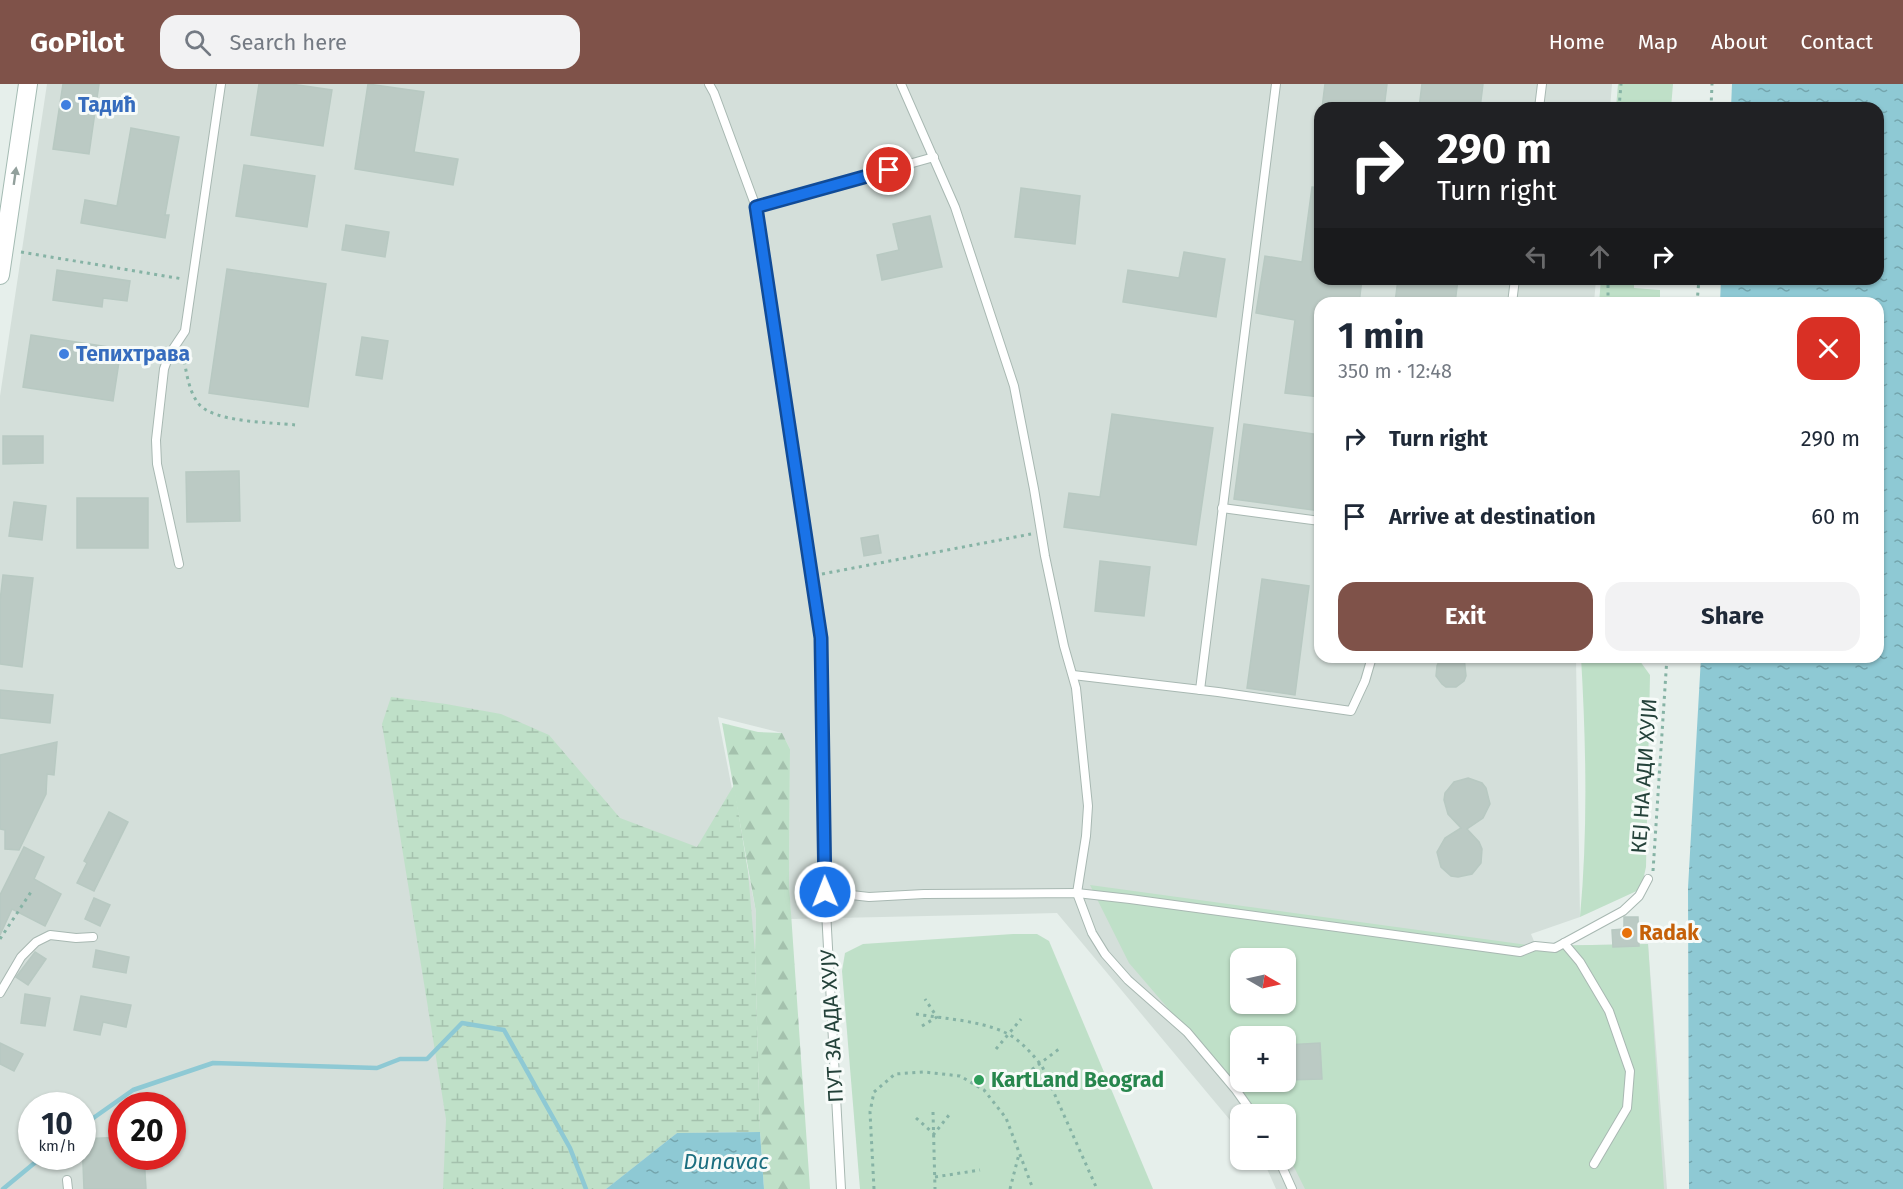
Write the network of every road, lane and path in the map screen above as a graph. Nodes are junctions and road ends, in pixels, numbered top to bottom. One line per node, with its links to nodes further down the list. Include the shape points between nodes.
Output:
1 (28, 84): 14 (main road, one-way to 1)
2 (221, 84): 16 (lane)
3 (709, 84): 13 (lane, ПУТ ЗА АДА ХУЈУ)
4 (901, 84): 12 (lane)
5 (1275, 84): 19 (lane)
6 (1542, 84): 9 (lane)
7 (1621, 84): 10 (path)
8 (1712, 84): 11 (path)
9 (1540, 102)
10 (1620, 102)
11 (1710, 102)
12 (934, 158): 13 (lane); 21 (lane, via 955,207 1014,386)
13 (756, 207): 23 (lane, ПУТ ЗА АДА ХУЈУ)
14 (4, 249): 15 (main road); 16 (path)
15 (0, 275)
16 (192, 281): 17 (lane)
17 (180, 341): 18 (path, via 192,392 208,412); 22 (lane, via 164,369 156,440)
18 (296, 425)
19 (1222, 508): 20 (lane); 27 (lane)
20 (1314, 520)
21 (1041, 532): 23 (path); 26 (lane)
22 (179, 564)
23 (812, 576): 31 (lane, ПУТ ЗА АДА ХУЈУ, via 821,638)
24 (1370, 663): 27 (lane, via 1351,711)
25 (1667, 663): 29 (path, КЕЈ НА АДИ ХУЈИ, via 1652,886)
26 (1073, 675): 27 (lane); 32 (lane, via 1088,806)
27 (1200, 690)
28 (1647, 879): 29 (lane)
29 (1641, 891): 35 (lane, via 1623,911)
30 (31, 892): 34 (path)
31 (825, 892): 32 (lane, via 869,897); 57 (lane, ПУТ ЗА АДА ХУЈУ)
32 (1077, 893): 35 (lane, via 1520,952 1535,946 1555,948); 47 (lane, via 1092,933 1105,954 1187,1032)
33 (93, 937): 36 (lane, via 50,935 42,939 21,957)
34 (0, 939)
35 (1564, 943): 53 (lane, via 1609,1011 1630,1071 1627,1108)
36 (0, 993)
37 (925, 999): 39 (path)
38 (916, 1014): 39 (path)
39 (937, 1017): 41 (path); 42 (path)
40 (1022, 1019): 42 (path)
41 (922, 1026)
42 (1009, 1035): 43 (path); 45 (path)
43 (996, 1049)
44 (1059, 1049): 45 (path)
45 (1040, 1064): 46 (path); 62 (path)
46 (1026, 1074)
47 (1246, 1104)
48 (933, 1112): 51 (path)
49 (949, 1115): 51 (path)
50 (916, 1118): 51 (path)
51 (934, 1134): 56 (path)
52 (1019, 1153): 58 (path, via 1006,1118 984,1090 960,1077 924,1072 895,1074 874,1092 870,1112); 60 (path); 61 (path)
53 (1594, 1164)
54 (980, 1170): 56 (path)
55 (1283, 1170): 63 (lane)
56 (935, 1177): 59 (path)
57 (841, 1189)
58 (874, 1189)
59 (935, 1189)
60 (1010, 1189)
61 (1033, 1189)
62 (1097, 1189)
63 (1292, 1189)

